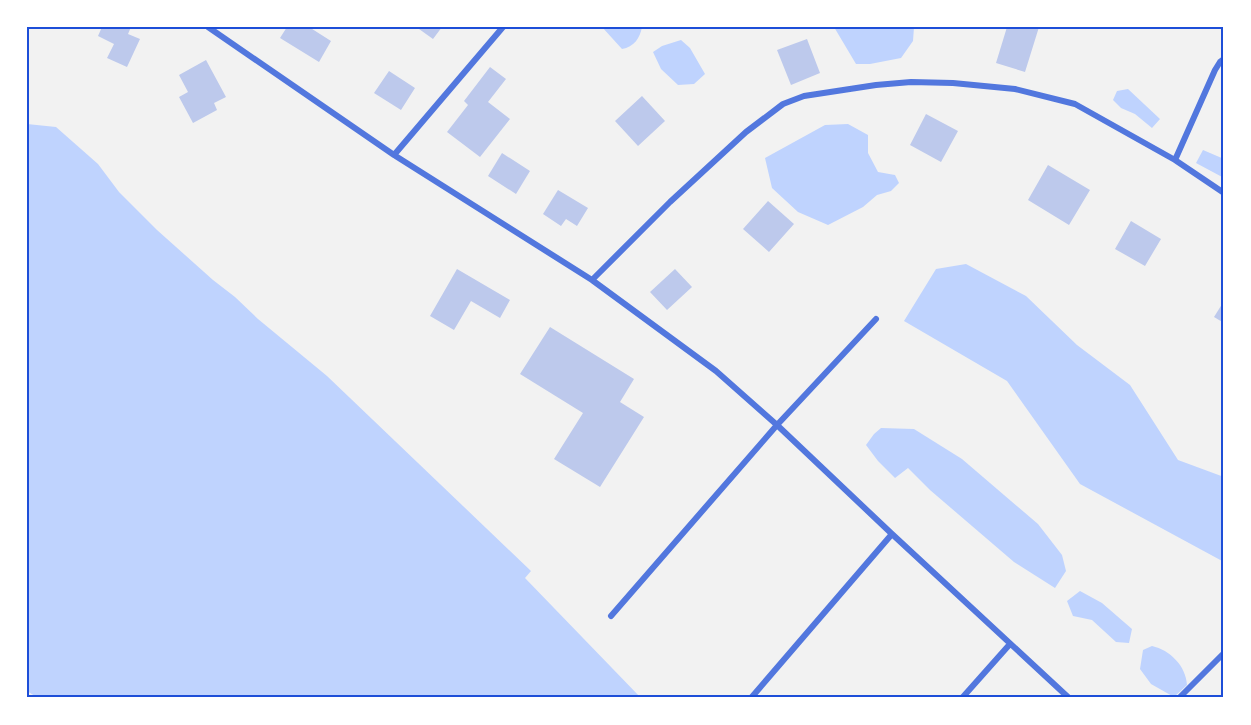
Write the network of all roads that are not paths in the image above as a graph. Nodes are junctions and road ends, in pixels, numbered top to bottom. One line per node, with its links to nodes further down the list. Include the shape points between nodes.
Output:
1 (208, 27): 4 (street)
2 (503, 27): 4 (street)
3 (1224, 58): 5 (street)
4 (394, 155): 7 (street)
5 (1175, 160): 6 (street); 7 (street, via 1075,104 1014,89 911,82 804,96 783,104 746,132)
6 (1224, 193)
7 (592, 280): 9 (street, via 716,371)
8 (876, 319): 9 (street)
9 (777, 424): 10 (street); 11 (street)
10 (892, 534): 12 (street); 14 (street)
11 (611, 616)
12 (1010, 644): 15 (street); 16 (street)
13 (1224, 653): 17 (street)
14 (751, 698)
15 (962, 698)
16 (1069, 698)
17 (1179, 698)

